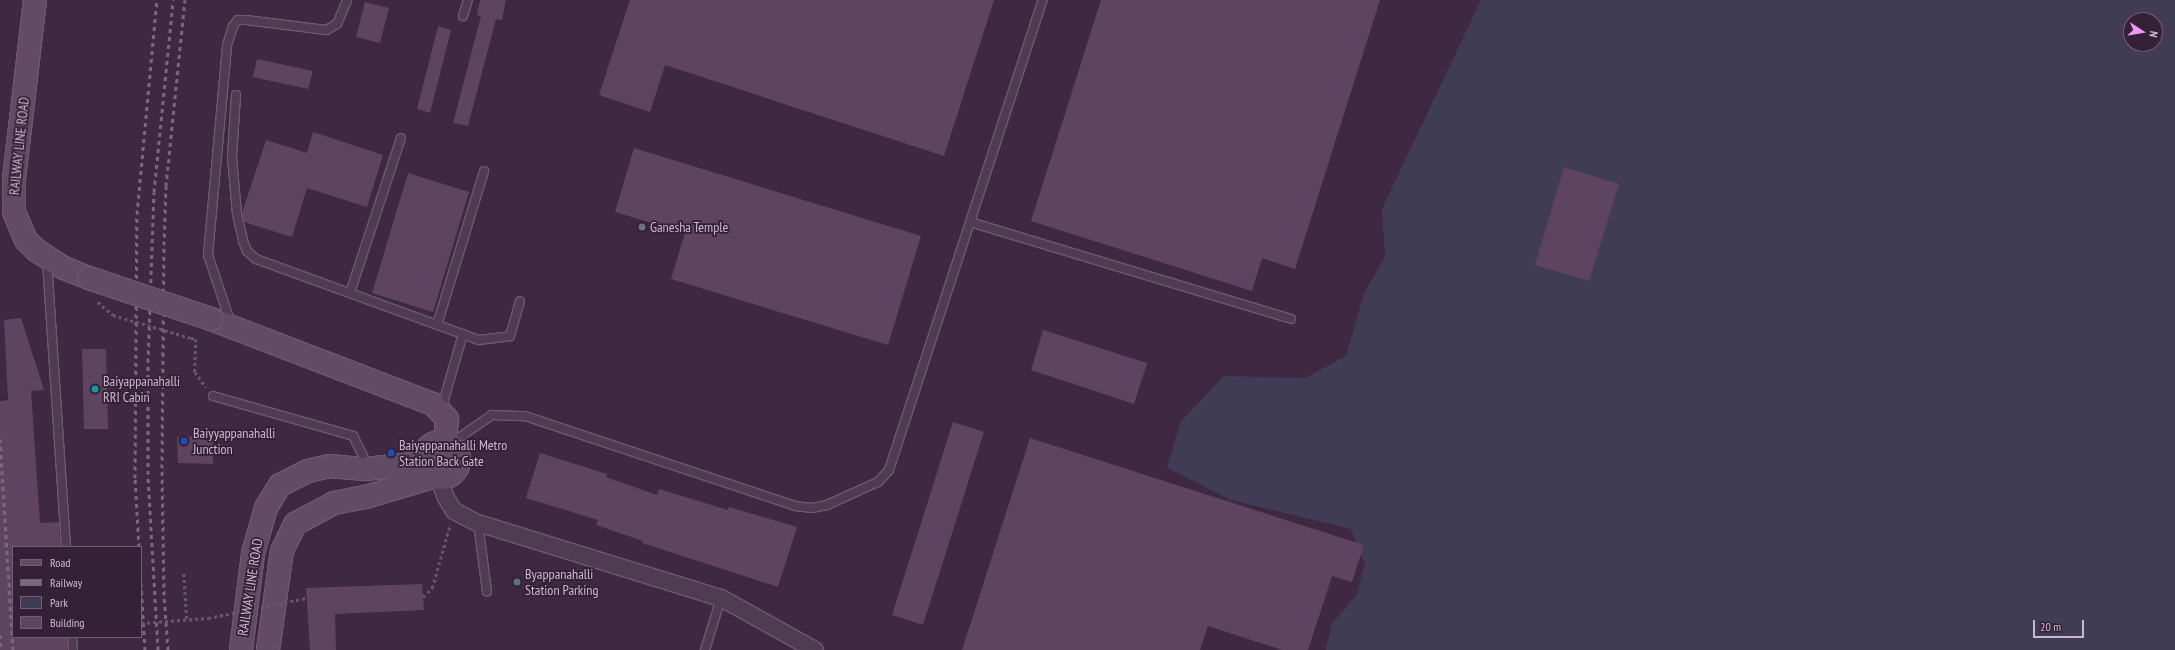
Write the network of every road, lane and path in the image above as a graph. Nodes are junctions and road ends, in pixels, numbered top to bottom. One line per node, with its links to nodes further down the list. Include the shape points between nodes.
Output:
1 (35, 0): 10 (main road, RAILWAY LINE ROAD, via 13,198 18,226 26,240)
2 (346, 0): 16 (lane, via 337,24 326,30 246,20 238,20 233,26 227,45 208,255)
3 (468, 0): 5 (lane)
4 (1043, 0): 9 (lane)
5 (463, 16)
6 (236, 95): 11 (lane, via 232,157 237,214 247,251 256,259)
7 (401, 138): 11 (lane)
8 (484, 170): 15 (lane)
9 (970, 222): 14 (lane); 20 (lane, via 889,470 878,482 858,493 822,506 795,506 524,416 492,415)
10 (47, 258): 16 (main road, RAILWAY LINE ROAD, bridge, via 89,278); 25 (lane)
11 (350, 293): 15 (lane)
12 (520, 301): 17 (lane, via 510,336 479,340)
13 (112, 315): 18 (path, bridge, via 196,339 195,372)
14 (1291, 319)
15 (436, 325): 17 (lane)
16 (232, 326): 19 (main road, via 433,404)
17 (463, 334): 19 (lane)
18 (213, 396): 21 (lane, via 353,436 363,456)
19 (441, 410): 20 (main road, via 447,419)
20 (447, 443): 22 (main road, via 428,447); 22 (main road, via 458,454 458,466 451,476)
21 (365, 469): 22 (main road, RAILWAY LINE ROAD); 35 (main road, RAILWAY LINE ROAD, via 329,466 308,471 280,485 266,508 253,553)
22 (432, 473): 23 (street); 36 (main road, RAILWAY LINE ROAD, via 369,496 334,504 295,524 282,551)
23 (454, 511): 24 (street); 28 (path, via 432,588)
24 (478, 522): 27 (lane); 30 (street)
25 (66, 546)
26 (184, 574): 31 (path)
27 (487, 591)
28 (423, 597)
29 (307, 598): 31 (path, bridge)
30 (721, 598): 37 (lane); 38 (street)
31 (187, 621): 32 (path, bridge)
32 (142, 623)
33 (72, 638): 34 (lane)
34 (73, 650)
35 (241, 650)
36 (268, 650)
37 (705, 650)
38 (816, 650)

